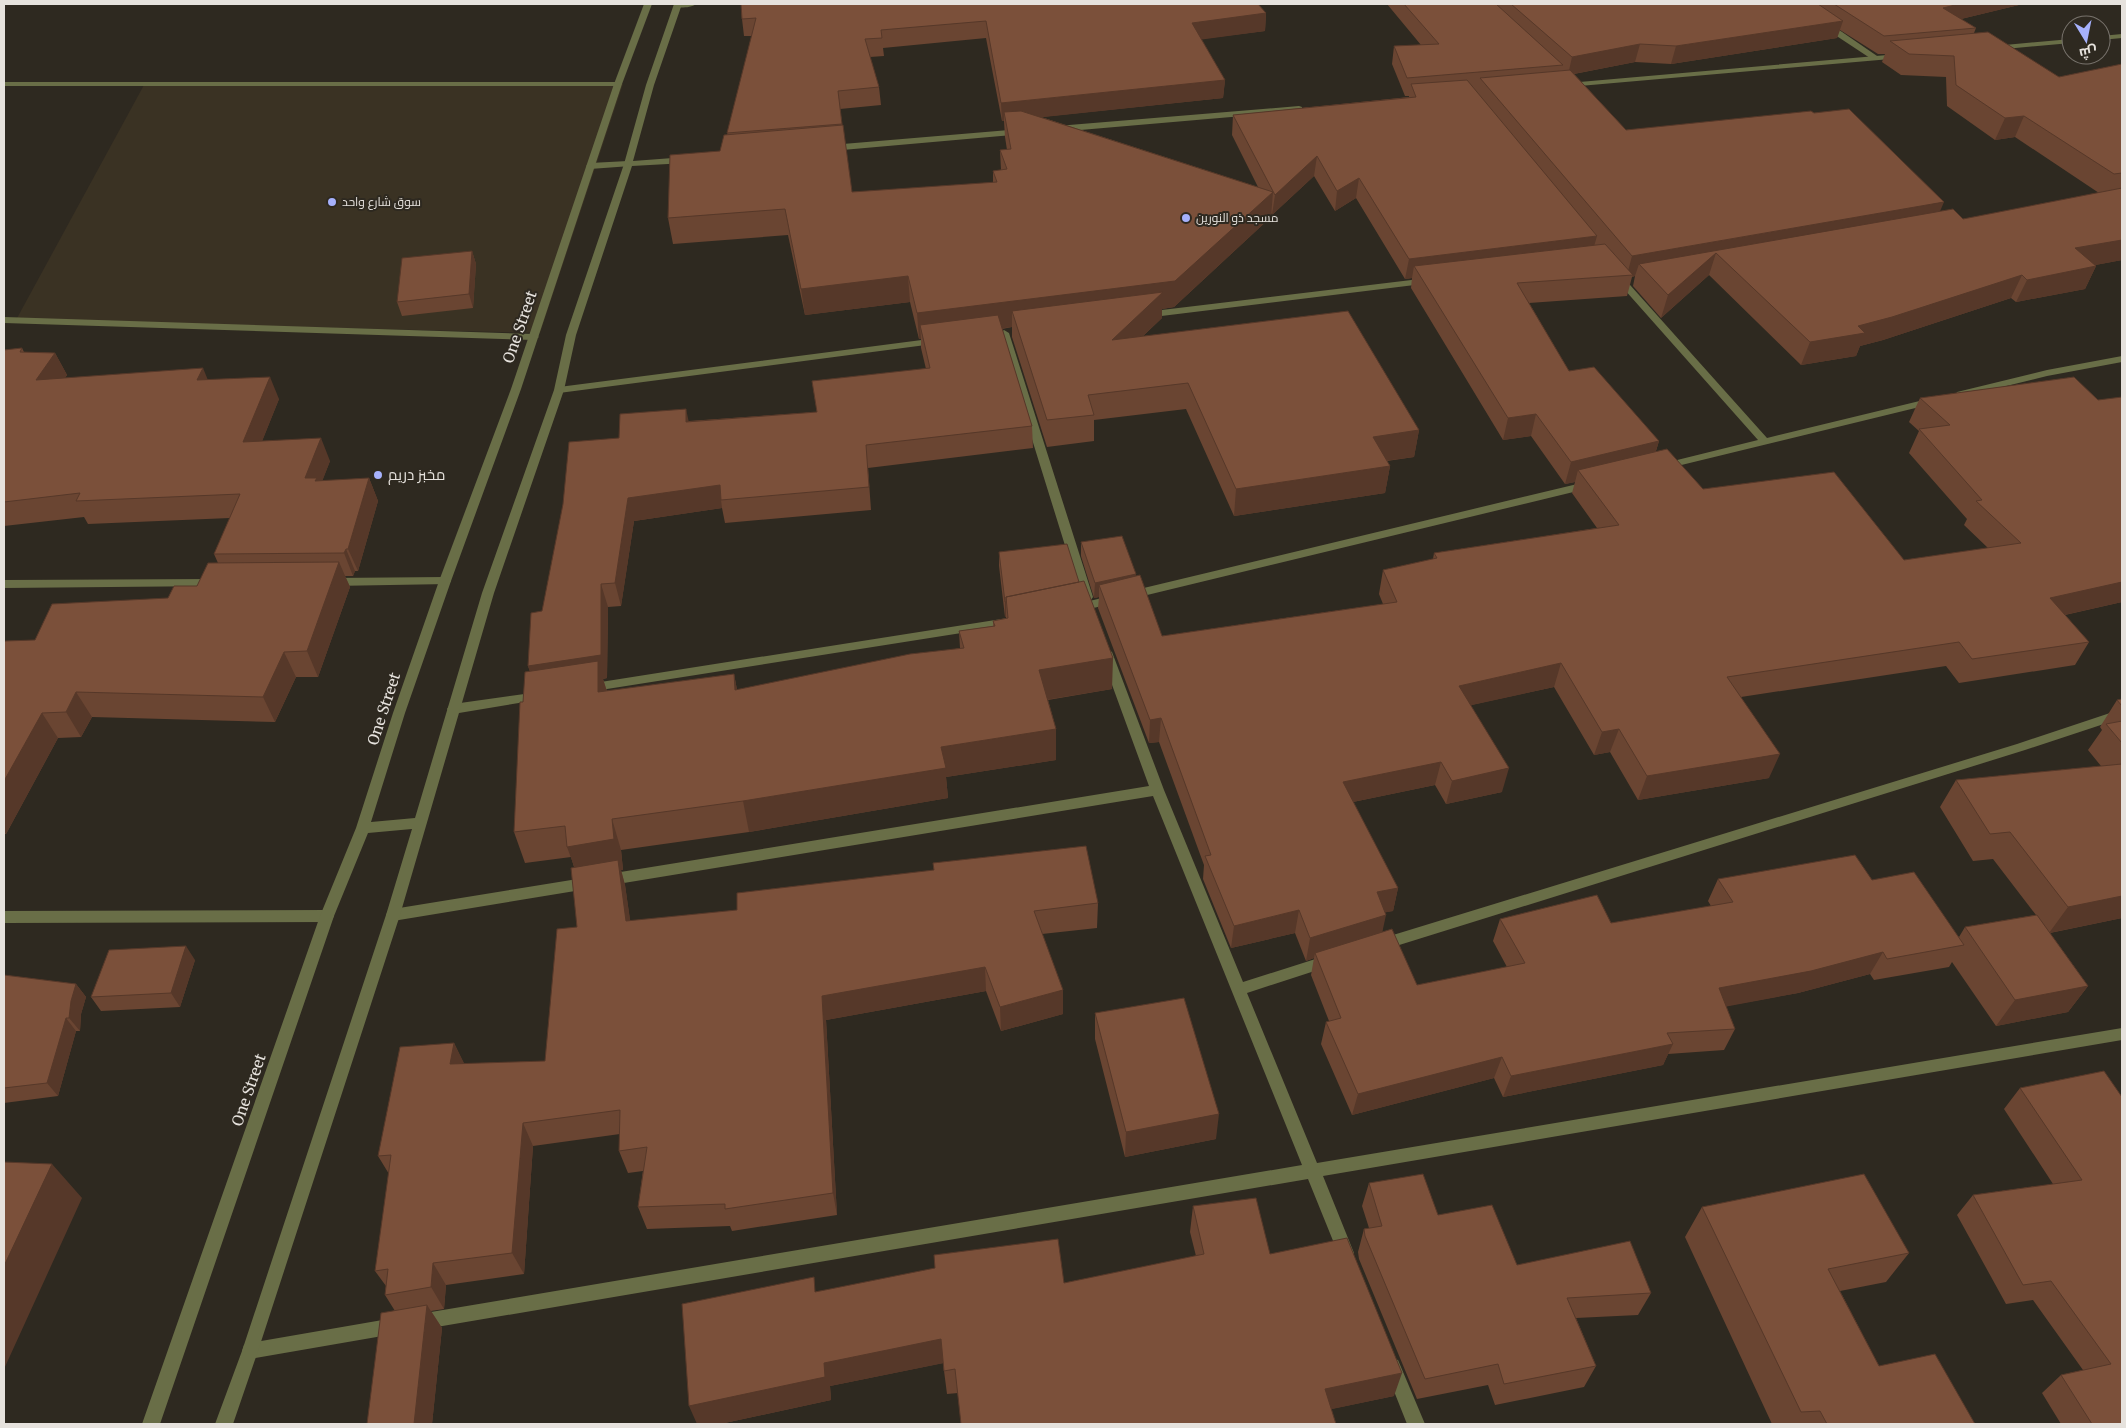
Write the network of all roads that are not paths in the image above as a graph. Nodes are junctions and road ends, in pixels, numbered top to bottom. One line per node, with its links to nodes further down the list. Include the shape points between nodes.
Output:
1 (648, 4): 11 (street, One Street)
2 (677, 4): 3 (street); 17 (street)
3 (692, 4)
4 (1818, 20): 8 (street)
5 (2061, 42): 6 (street)
6 (1983, 49)
7 (1905, 56): 8 (street)
8 (1876, 58): 9 (street)
9 (1566, 83)
10 (4, 84): 11 (street)
11 (618, 84): 18 (street, One Street)
12 (1309, 108): 13 (street)
13 (1043, 130)
14 (1033, 131): 15 (street)
15 (826, 148)
16 (697, 159): 17 (street)
17 (628, 164): 18 (street); 27 (street, via 571,335)
18 (590, 166): 24 (street, One Street)
19 (1612, 271): 28 (street, via 1628,282)
20 (1435, 280): 21 (street)
21 (1131, 317)
22 (4, 320): 24 (street)
23 (1004, 333): 35 (street)
24 (534, 337): 31 (street, One Street)
25 (944, 340): 27 (street)
26 (2122, 359): 28 (street, via 2047,373)
27 (559, 390): 41 (street, via 488,593)
28 (1765, 442): 29 (street)
29 (1649, 470)
30 (1601, 482): 35 (street)
31 (445, 581): 33 (street); 45 (street, One Street)
32 (229, 582): 34 (street)
33 (318, 582)
34 (4, 584)
35 (1091, 610): 36 (street)
36 (1061, 611)
37 (1022, 619): 39 (street)
38 (1103, 642): 43 (street)
39 (581, 689)
40 (551, 694): 41 (street)
41 (453, 709): 44 (street)
42 (2122, 713): 49 (street, via 2020,748)
43 (1157, 790): 46 (street); 51 (street)
44 (421, 823): 45 (street); 46 (street)
45 (363, 828): 47 (street, One Street)
46 (393, 915): 55 (street)
47 (327, 916): 48 (street); 57 (street, One Street)
48 (4, 917)
49 (1363, 950)
50 (1344, 956): 51 (street)
51 (1240, 989): 53 (street)
52 (2122, 1034): 53 (street)
53 (1311, 1170): 54 (street); 55 (street)
54 (1352, 1270)
55 (250, 1351): 58 (street)
56 (1386, 1352): 59 (street)
57 (151, 1424)
58 (224, 1424)
59 (1416, 1424)

